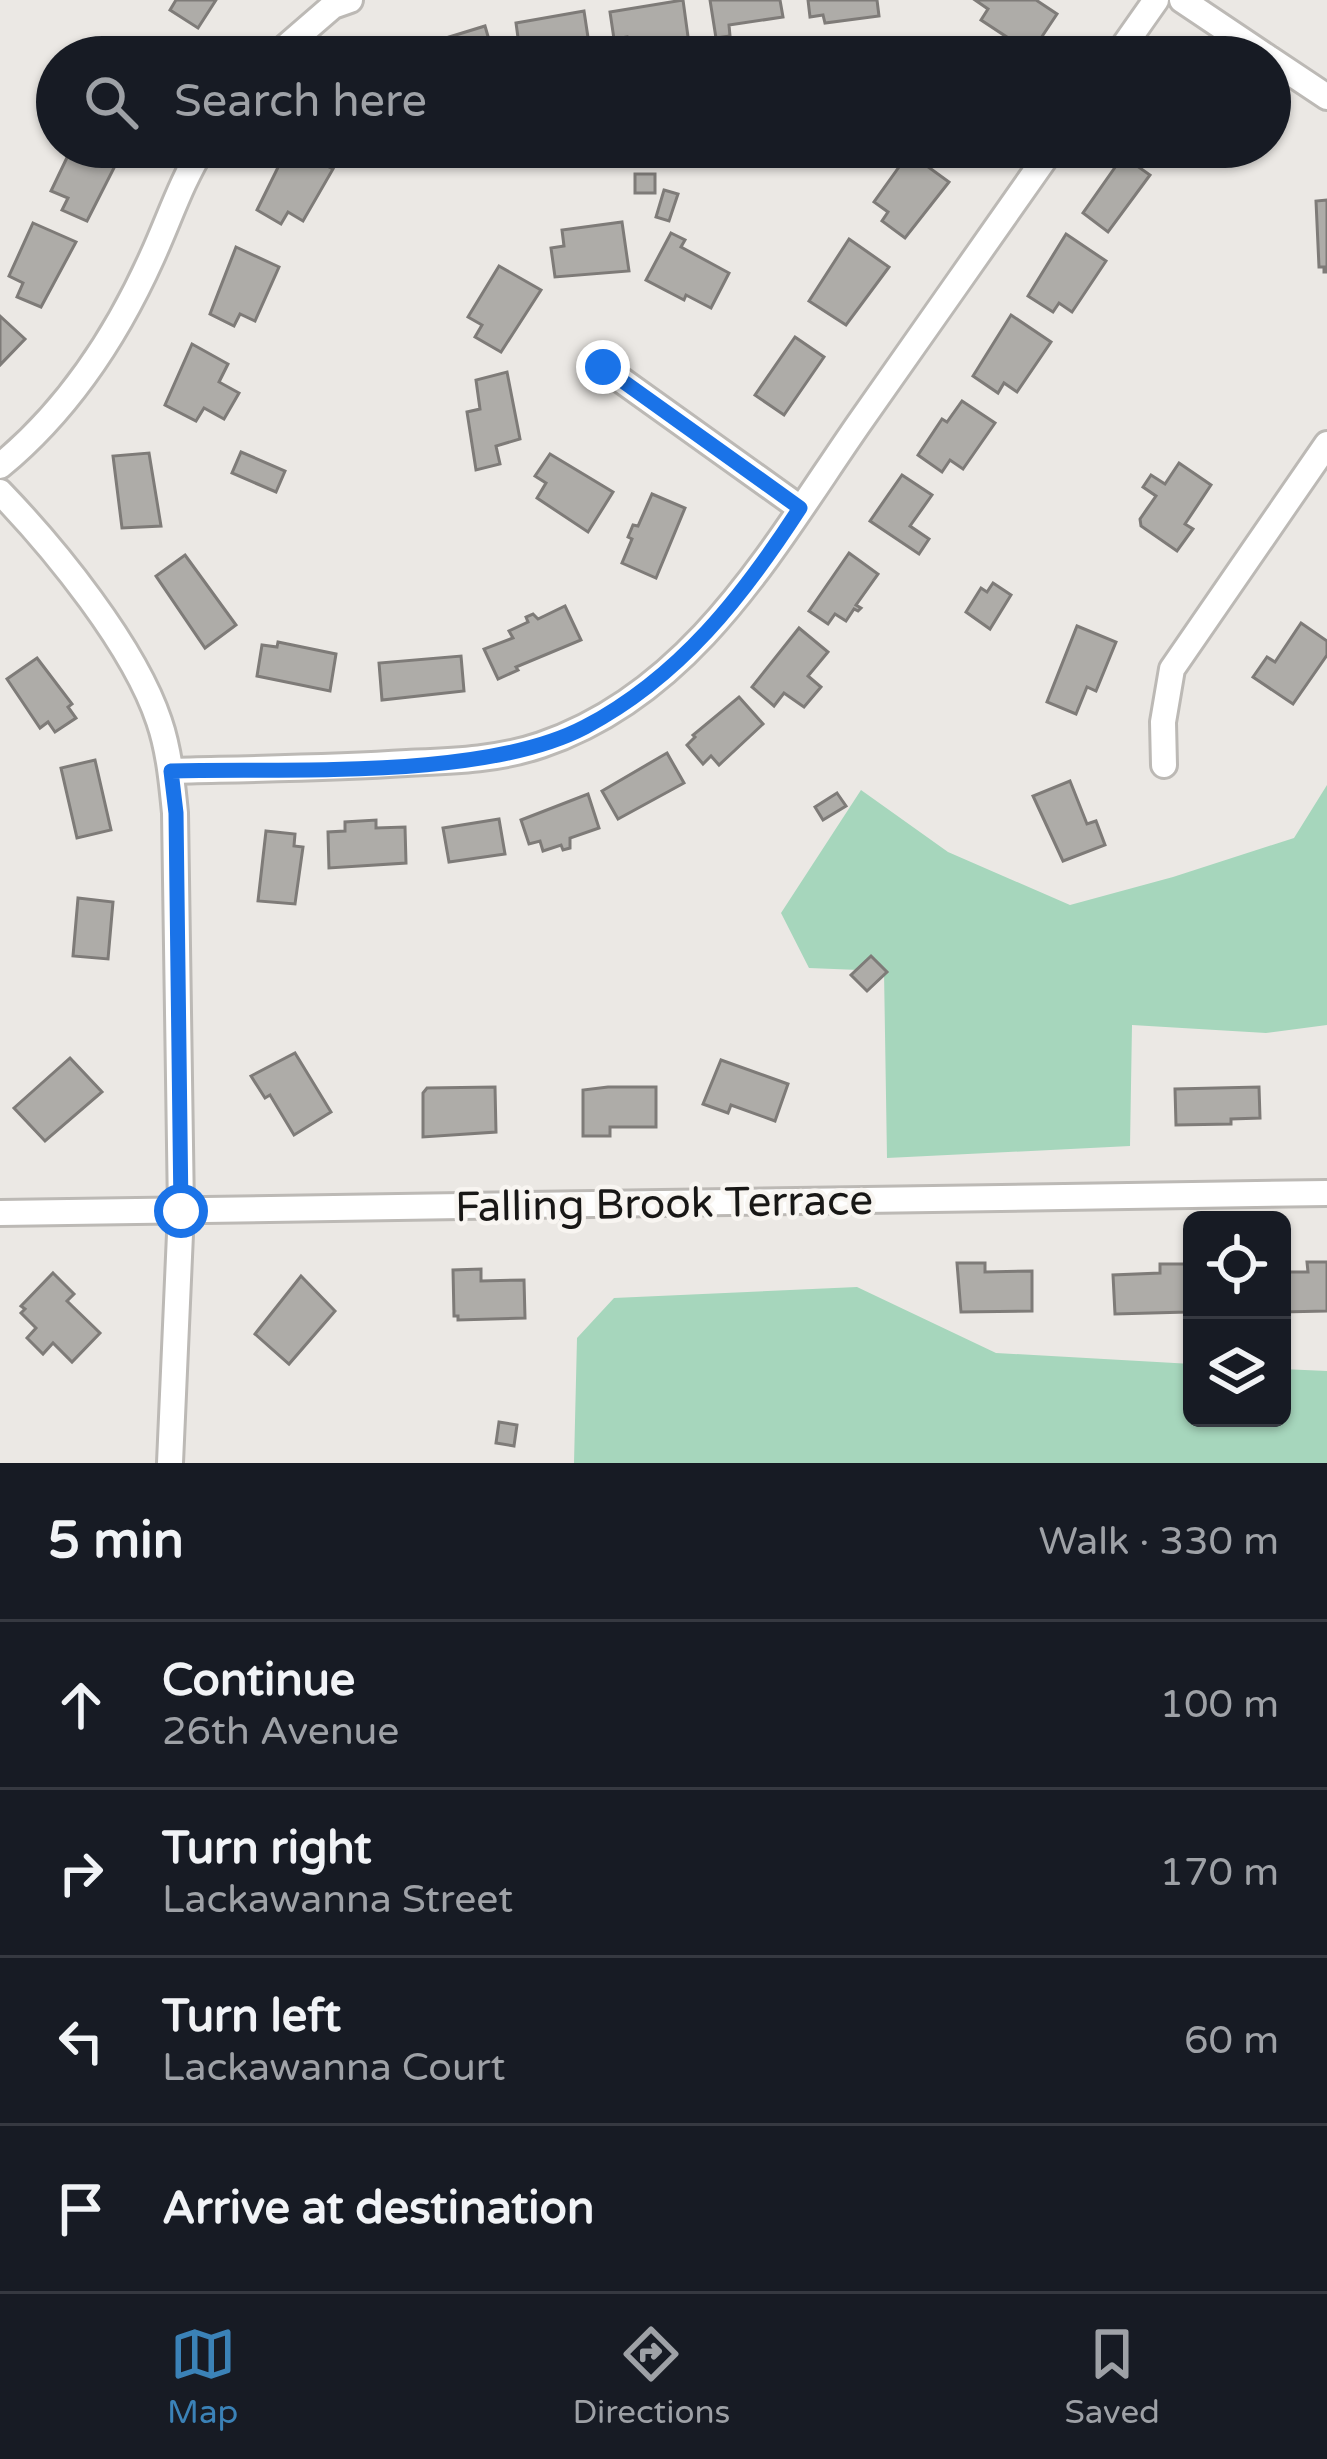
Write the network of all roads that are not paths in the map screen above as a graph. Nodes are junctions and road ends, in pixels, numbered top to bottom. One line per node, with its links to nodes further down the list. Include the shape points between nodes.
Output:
1 (1156, 0): 5 (street)
2 (1182, 0): 6 (street)
3 (338, 2): 4 (street)
4 (298, 36)
5 (1131, 36)
6 (1235, 36)
7 (1291, 73): 8 (street)
8 (1327, 97)
9 (193, 168): 13 (street, via 96,360 33,439)
10 (1038, 168): 15 (street)
11 (603, 367): 15 (street)
12 (1327, 444): 16 (street, via 1172,669)
13 (0, 466)
14 (0, 492): 17 (street, via 42,536 126,655 159,719)
15 (800, 508): 17 (street, via 681,660 583,728 487,759)
16 (1164, 765)
17 (171, 771): 19 (street)
18 (1327, 1193): 19 (street, Falling Brook Terrace)
19 (181, 1211): 20 (street, Falling Brook Terrace); 21 (street)
20 (0, 1214)
21 (170, 1463)

